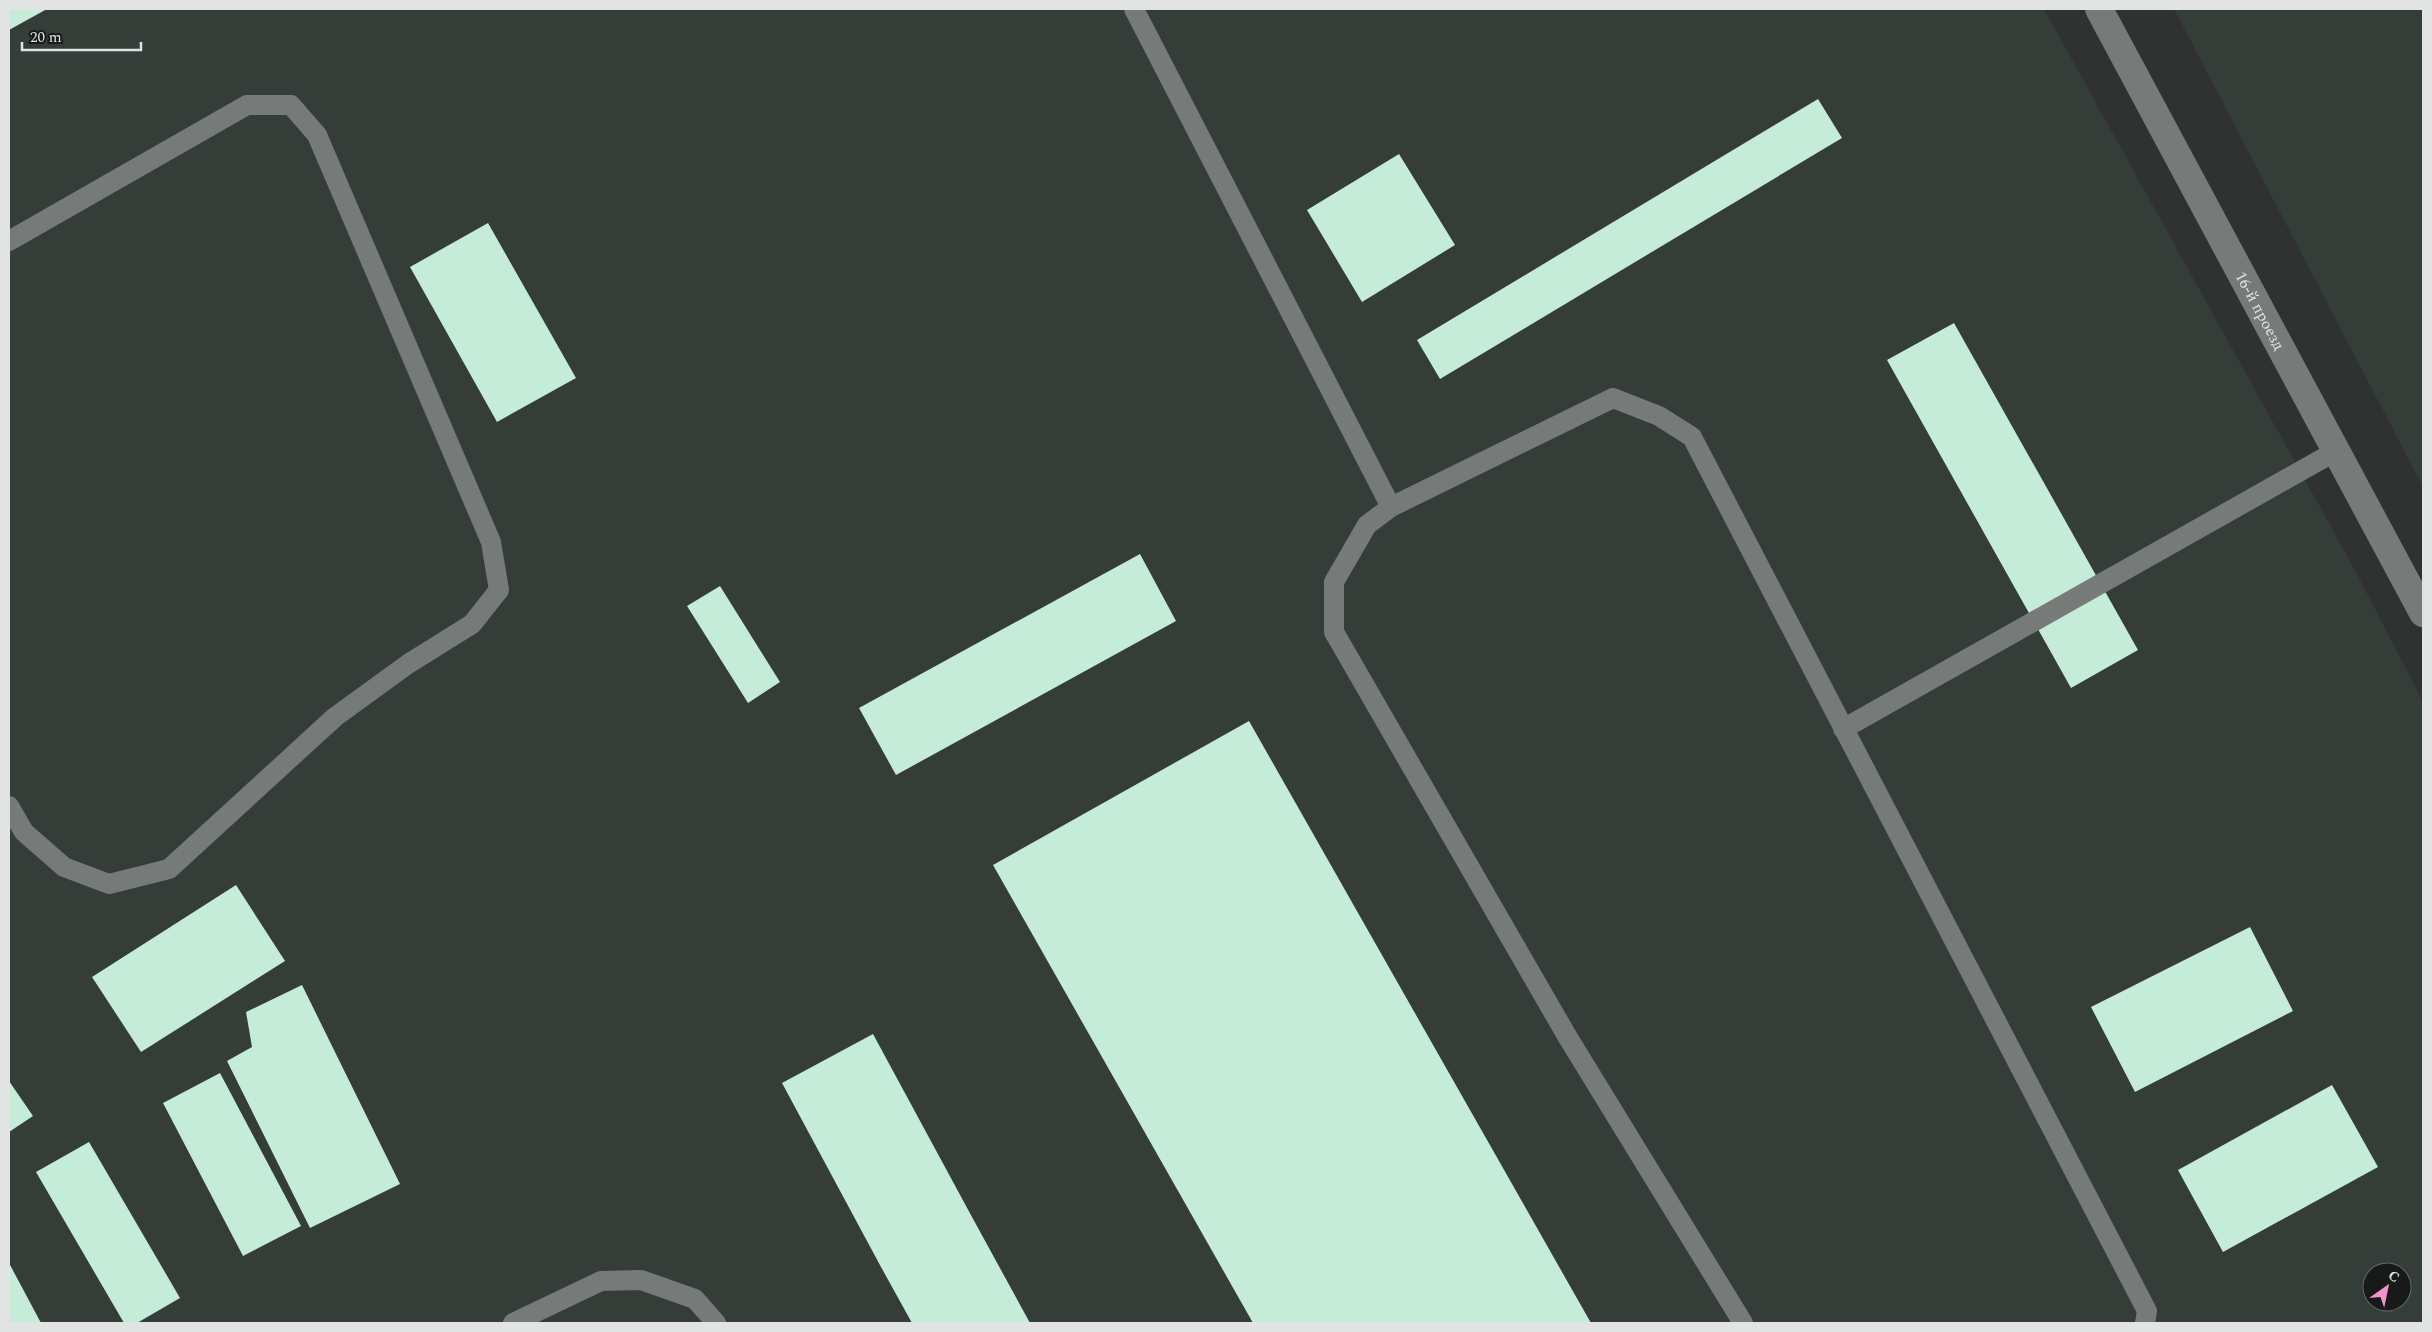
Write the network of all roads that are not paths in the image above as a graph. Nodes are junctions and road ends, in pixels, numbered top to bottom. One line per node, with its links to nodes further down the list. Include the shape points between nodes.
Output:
1 (1134, 9): 5 (lane)
2 (2099, 9): 4 (street, 16-й проезд)
3 (9, 241): 8 (lane, via 247,105 291,105 316,135 491,542 499,590 472,624 408,664 335,717 168,869 109,884 64,867 24,832)
4 (2336, 451): 6 (street, 16-й проезд); 7 (lane)
5 (1391, 507): 7 (lane, via 1613,398 1659,416 1692,438); 11 (lane, via 1367,525 1334,582 1334,632 1567,1036)
6 (2423, 613)
7 (1843, 729): 12 (lane, via 2148,1310)
8 (9, 806)
9 (513, 1323): 10 (lane, via 601,1281 641,1280 695,1298)
10 (716, 1323)
11 (1743, 1323)
12 (2145, 1323)

